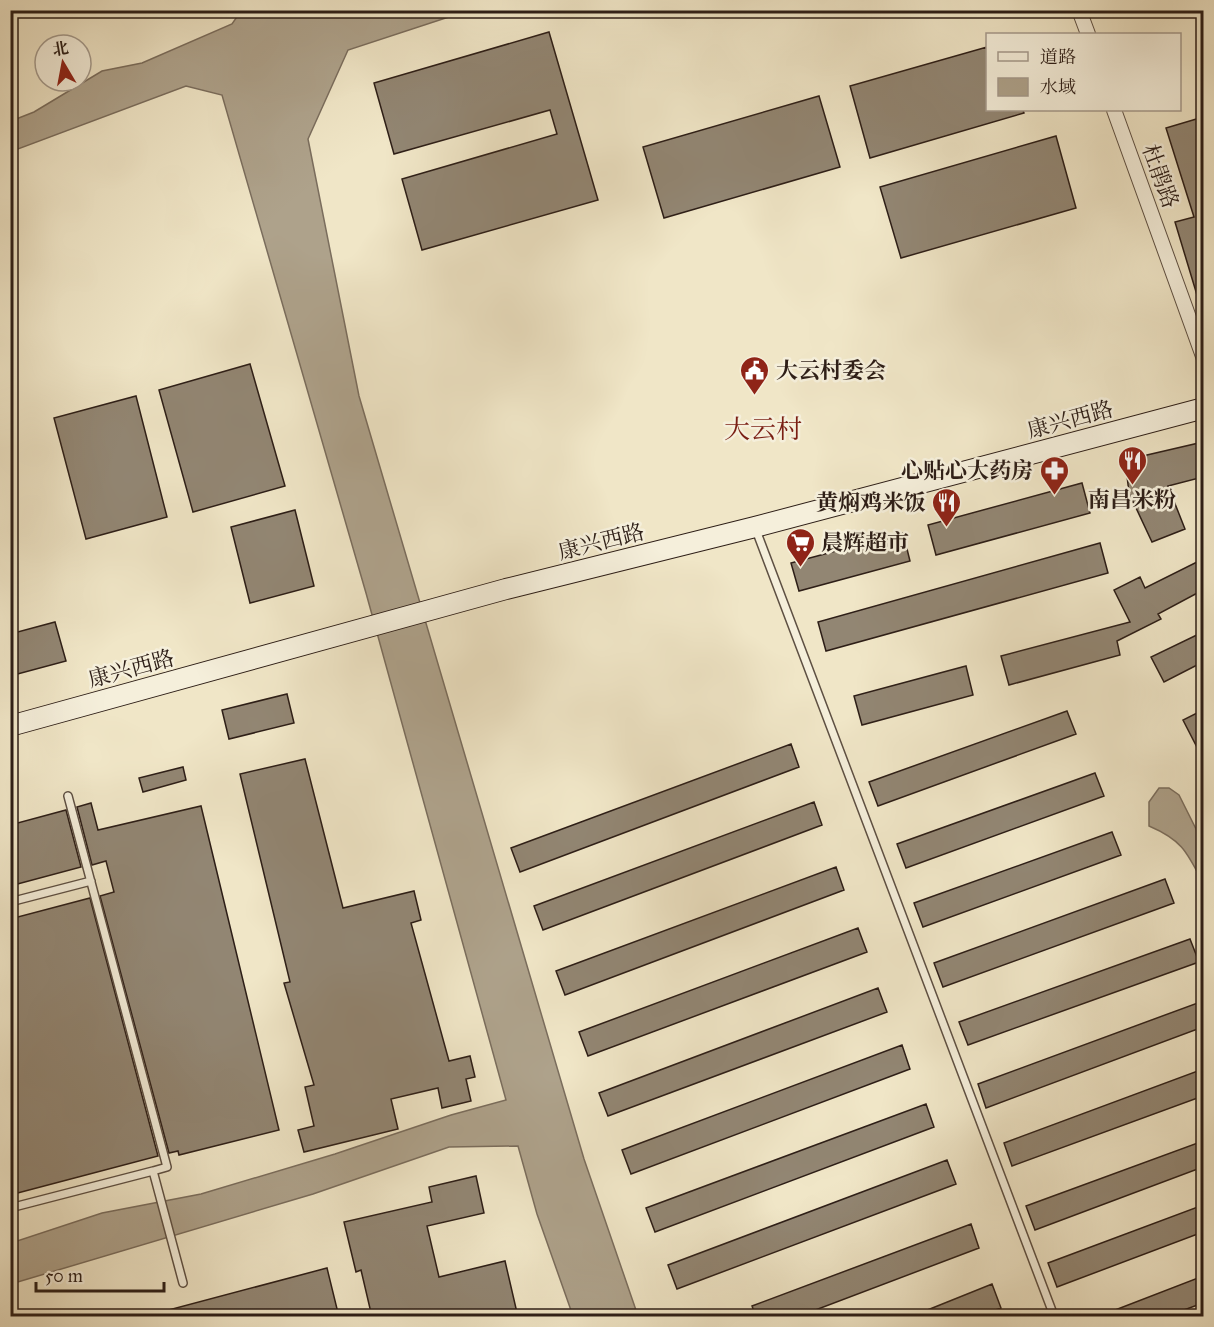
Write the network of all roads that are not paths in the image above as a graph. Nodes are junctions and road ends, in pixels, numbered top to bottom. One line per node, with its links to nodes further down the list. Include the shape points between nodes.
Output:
1 (1079, 10): 2 (street)
2 (1088, 33)
3 (1114, 111): 4 (street, 杜鹃路)
4 (1203, 359)
5 (1203, 408): 6 (street, 康兴西路)
6 (755, 527): 7 (street, 康兴西路, via 506,589); 14 (lane)
7 (10, 726)
8 (68, 796): 9 (lane)
9 (91, 881): 10 (lane); 11 (lane, via 167,1167)
10 (10, 902)
11 (153, 1171): 12 (lane); 13 (lane)
12 (10, 1208)
13 (183, 1283)
14 (1054, 1317)

